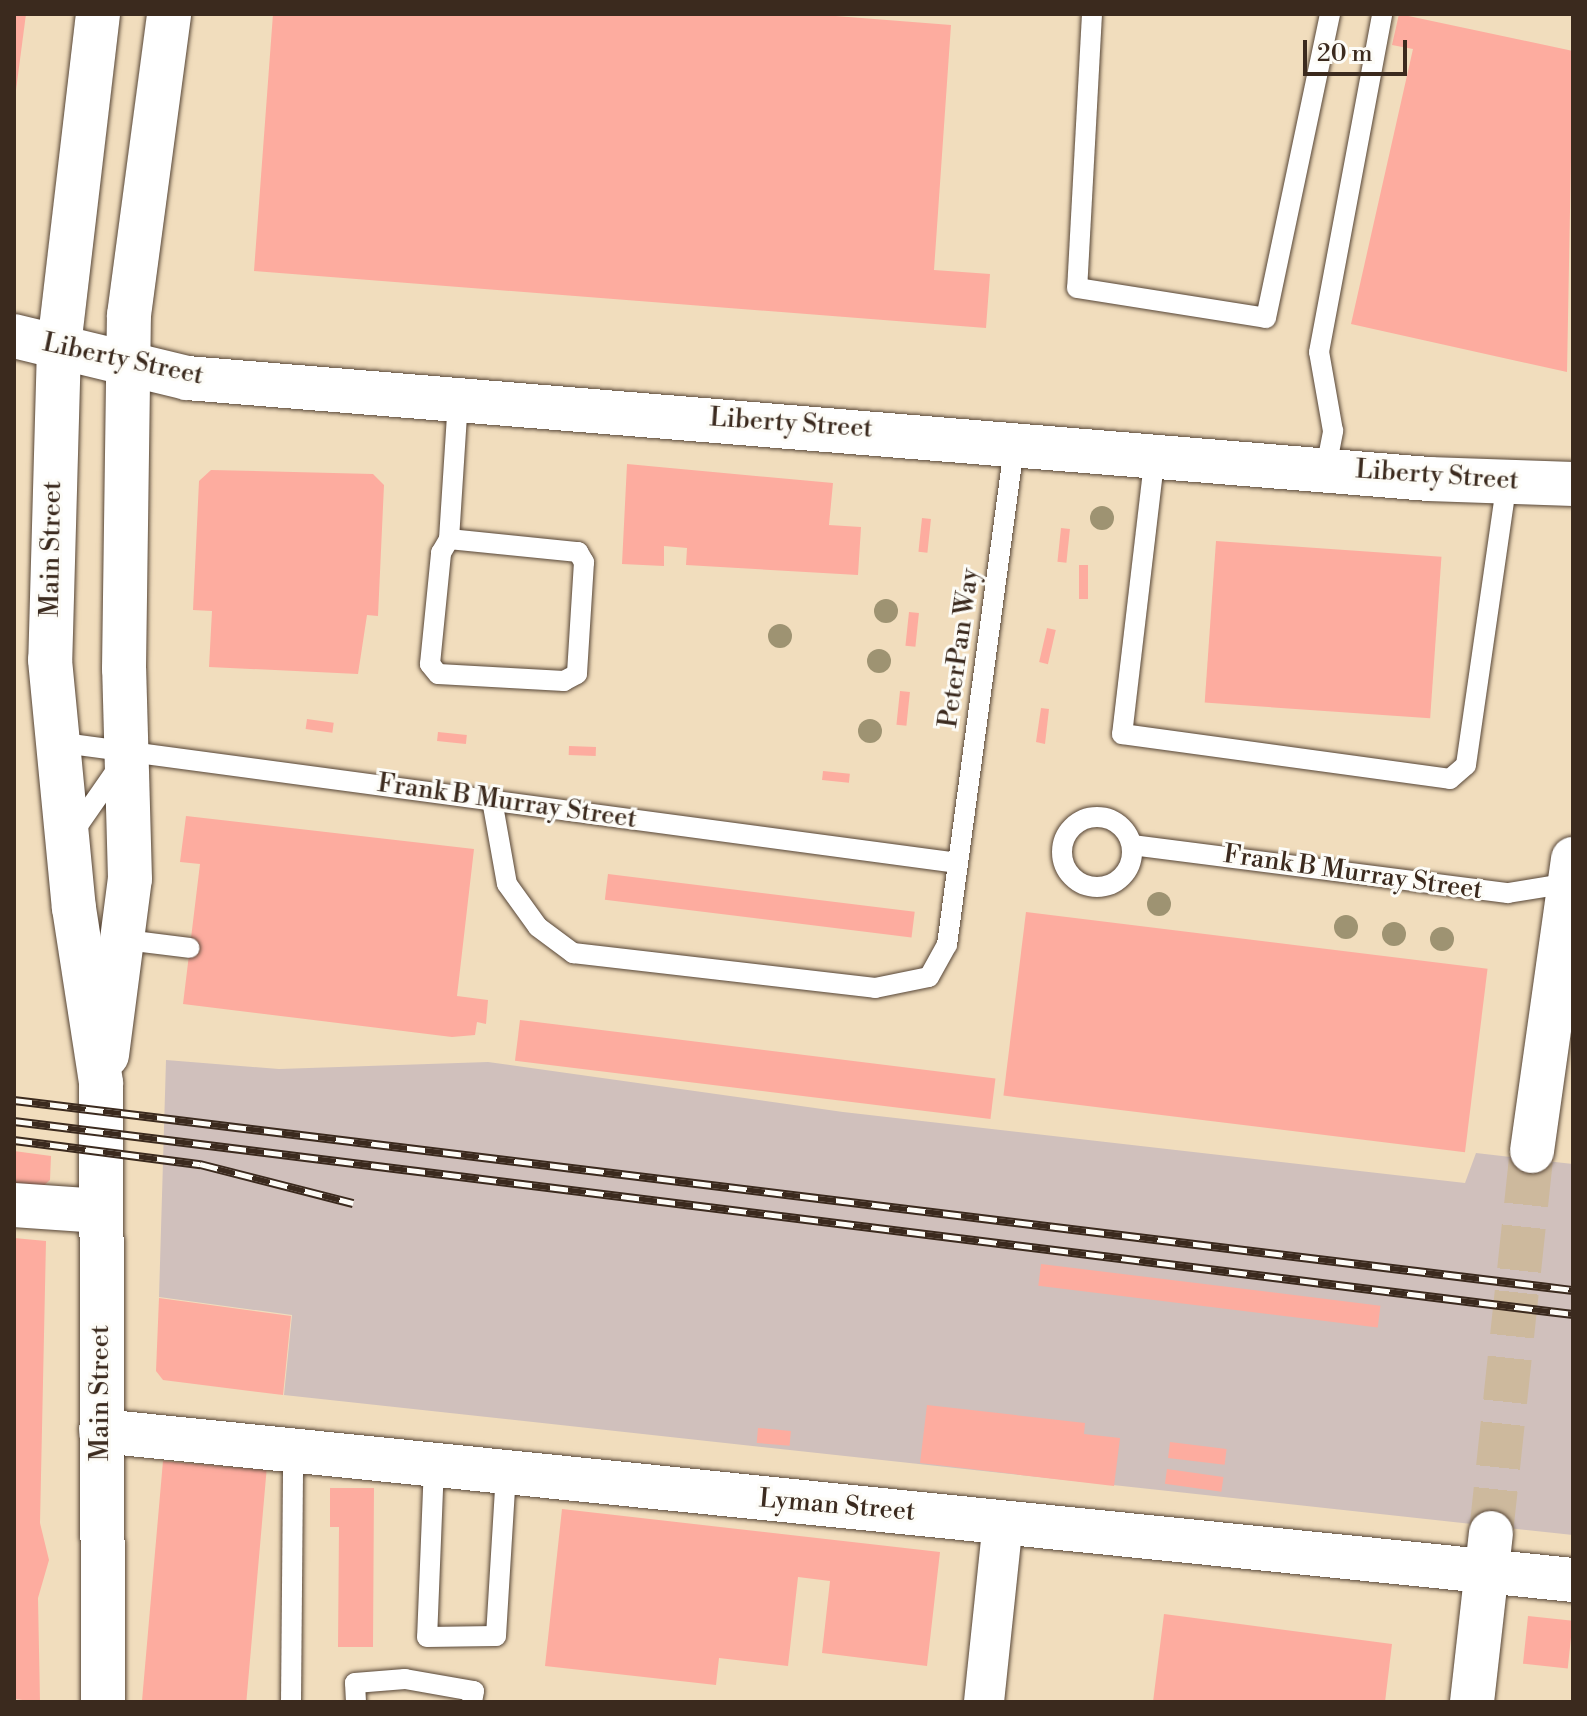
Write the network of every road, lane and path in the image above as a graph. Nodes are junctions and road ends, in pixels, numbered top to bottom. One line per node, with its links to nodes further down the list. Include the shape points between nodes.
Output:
1 (98, 14): 7 (main road, Main Street)
2 (169, 14): 8 (main road, Main Street)
3 (1092, 14): 4 (lane, via 1077,288 1266,318)
4 (1330, 14)
5 (1382, 14): 12 (lane, via 1319,352 1333,431)
6 (14, 336): 7 (main road, Liberty Street)
7 (59, 347): 8 (main road, Liberty Street); 16 (main road, Main Street, via 50,660)
8 (127, 363): 9 (main road, Liberty Street, via 187,378); 17 (main road, Main Street)
9 (458, 400): 10 (main road, Liberty Street); 15 (lane)
10 (1015, 440): 11 (main road, Liberty Street); 21 (lane, PeterPan Way)
11 (1155, 453): 12 (main road, Liberty Street); 13 (lane, via 1122,734 1450,779 1466,765)
12 (1326, 468): 13 (main road, Liberty Street)
13 (1507, 481): 14 (main road, Liberty Street)
14 (1573, 484)
15 (449, 539): 15 (lane, via 441,553 430,664 438,674 564,681 577,674 584,562 578,552)
16 (56, 742): 17 (lane, Frank B Murray Street); 19 (main road, Main Street)
17 (128, 751): 18 (lane, Frank B Murray Street); 19 (lane); 23 (main road, Main Street)
18 (492, 800): 21 (lane, Frank B Murray Street); 21 (lane, PeterPan Way, via 507,884 538,927 573,953 907,986 929,977 947,945)
19 (66, 842): 25 (main road, Main Street)
20 (1132, 845): 22 (lane, Frank B Murray Street, via 1508,893)
21 (958, 863)
22 (1572, 875): 26 (main road)
23 (126, 940): 24 (lane); 25 (main road, Main Street)
24 (190, 948)
25 (101, 1083): 28 (main road, Main Street)
26 (1532, 1151)
27 (14, 1205): 28 (main road)
28 (100, 1211): 29 (main road, Main Street)
29 (101, 1431): 30 (main road, Lyman Street); 36 (main road, Main Street)
30 (293, 1450): 31 (main road, Lyman Street); 37 (lane)
31 (434, 1465): 32 (main road, Lyman Street); 32 (lane, via 427,1637 496,1636)
32 (506, 1473): 33 (main road, Lyman Street)
33 (1003, 1521): 34 (main road, Lyman Street); 40 (street)
34 (1489, 1552): 35 (main road, Lyman Street); 41 (main road)
35 (1573, 1580)
36 (103, 1702)
37 (291, 1702)
38 (356, 1702): 39 (lane, via 355,1683 405,1679 474,1691)
39 (472, 1702)
40 (984, 1702)
41 (1472, 1702)

